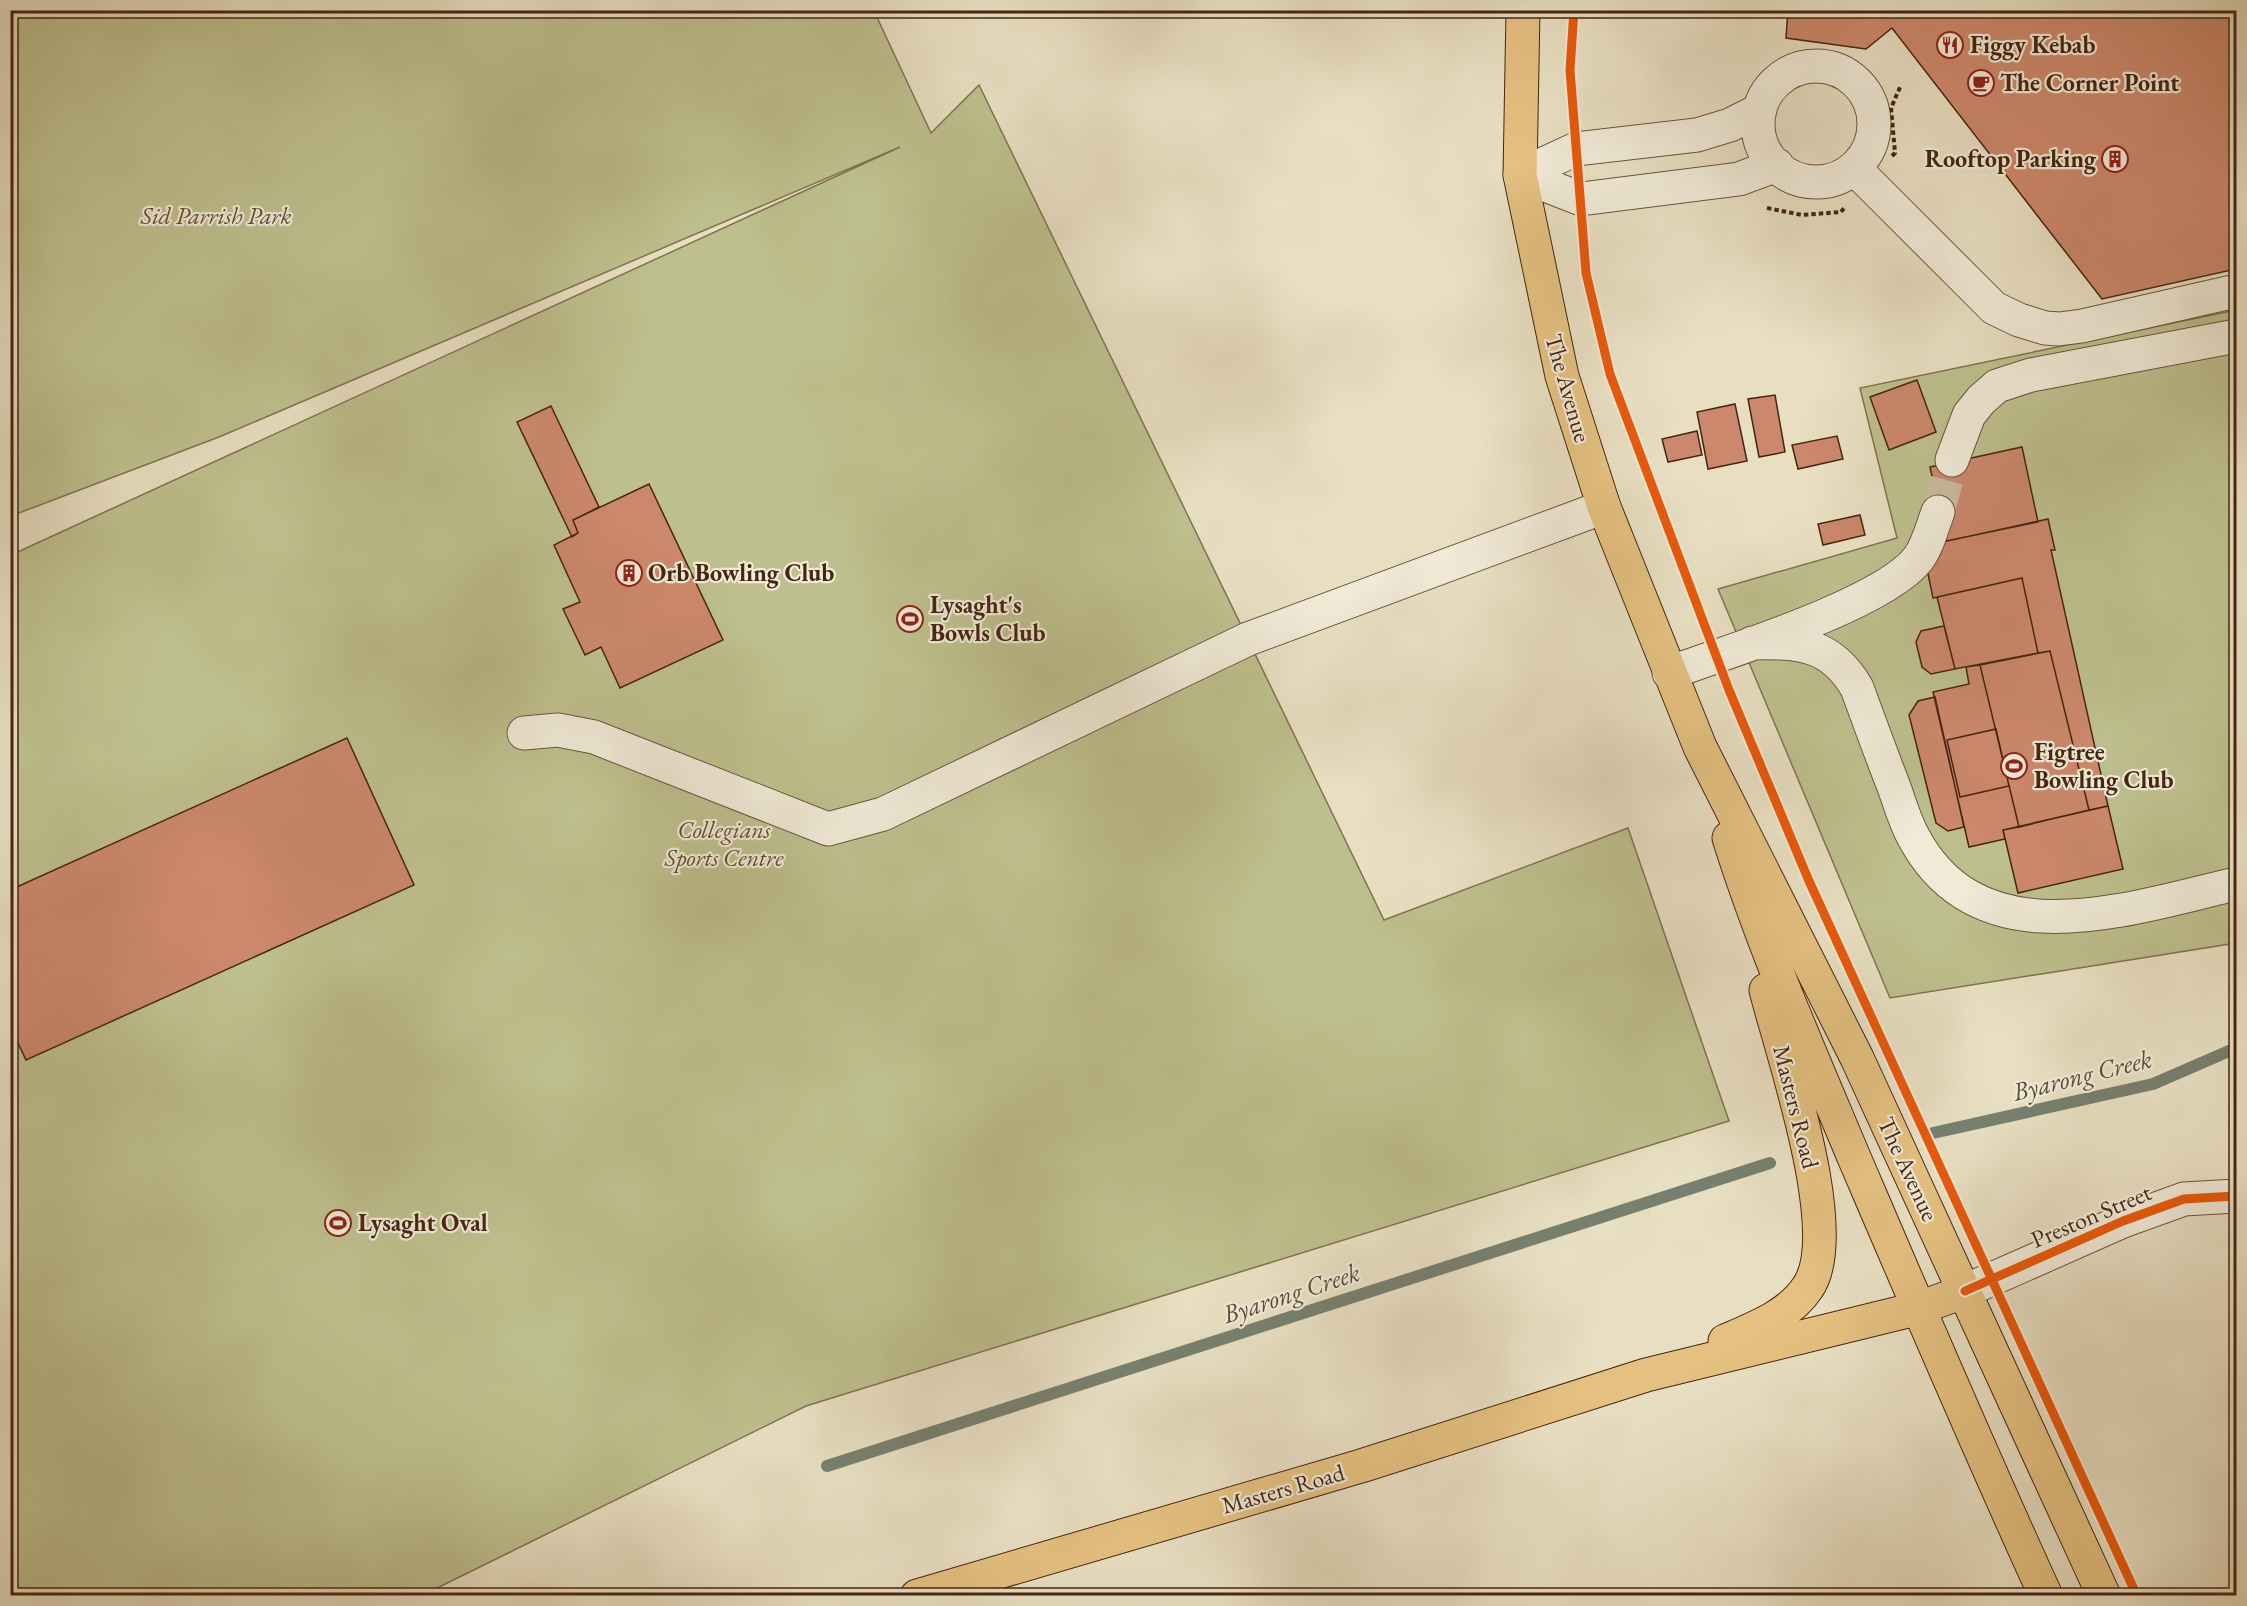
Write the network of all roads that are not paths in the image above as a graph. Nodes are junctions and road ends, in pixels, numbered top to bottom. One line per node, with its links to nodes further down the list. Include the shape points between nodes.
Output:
1 (1523, 10): 5 (main road, The Avenue)
2 (1760, 110): 3 (street, via 1762,146); 4 (street, via 1767,93 1788,72 1819,65 1849,75 1869,99 1875,126 1869,149); 5 (street, via 1730,126 1697,135 1576,149)
3 (1777, 165): 4 (street, via 1788,174 1815,182 1843,176); 5 (street, via 1739,179 1581,199)
4 (1854, 168): 6 (street, via 1994,308 2034,326 2082,326)
5 (1520, 175): 9 (main road, The Avenue, via 1562,376)
6 (2236, 291)
7 (2236, 336): 8 (street, via 2031,375 1997,386 1969,415)
8 (1952, 460)
9 (1604, 507): 12 (main road, The Avenue); 13 (street, via 1248,639 883,814 828,829 594,737 558,730)
10 (1938, 512): 11 (street, via 1919,558 1900,575 1855,602)
11 (1752, 643): 12 (street); 15 (street, via 1802,644 1829,656 1845,669 1857,688 1915,840 1944,876 1981,903 2018,916 2057,916 2117,911)
12 (1669, 673): 14 (main road, The Avenue)
13 (524, 733)
14 (1700, 747): 17 (main road, The Avenue, via 1852,1048); 18 (main road, The Avenue, via 1765,942); 19 (main road, Masters Road, via 1808,1149 1819,1202 1821,1247 1809,1286 1793,1304 1759,1327)
15 (2236, 884)
16 (2236, 1196): 17 (street, Preston Street, via 2184,1199 2123,1221)
17 (1965, 1291): 18 (main road, Masters Road); 22 (main road, The Avenue)
18 (1920, 1308): 19 (main road, Masters Road); 21 (main road, The Avenue)
19 (1646, 1375): 20 (main road, Masters Road, via 1361,1466)
20 (917, 1596)
21 (2046, 1596)
22 (2104, 1596)

